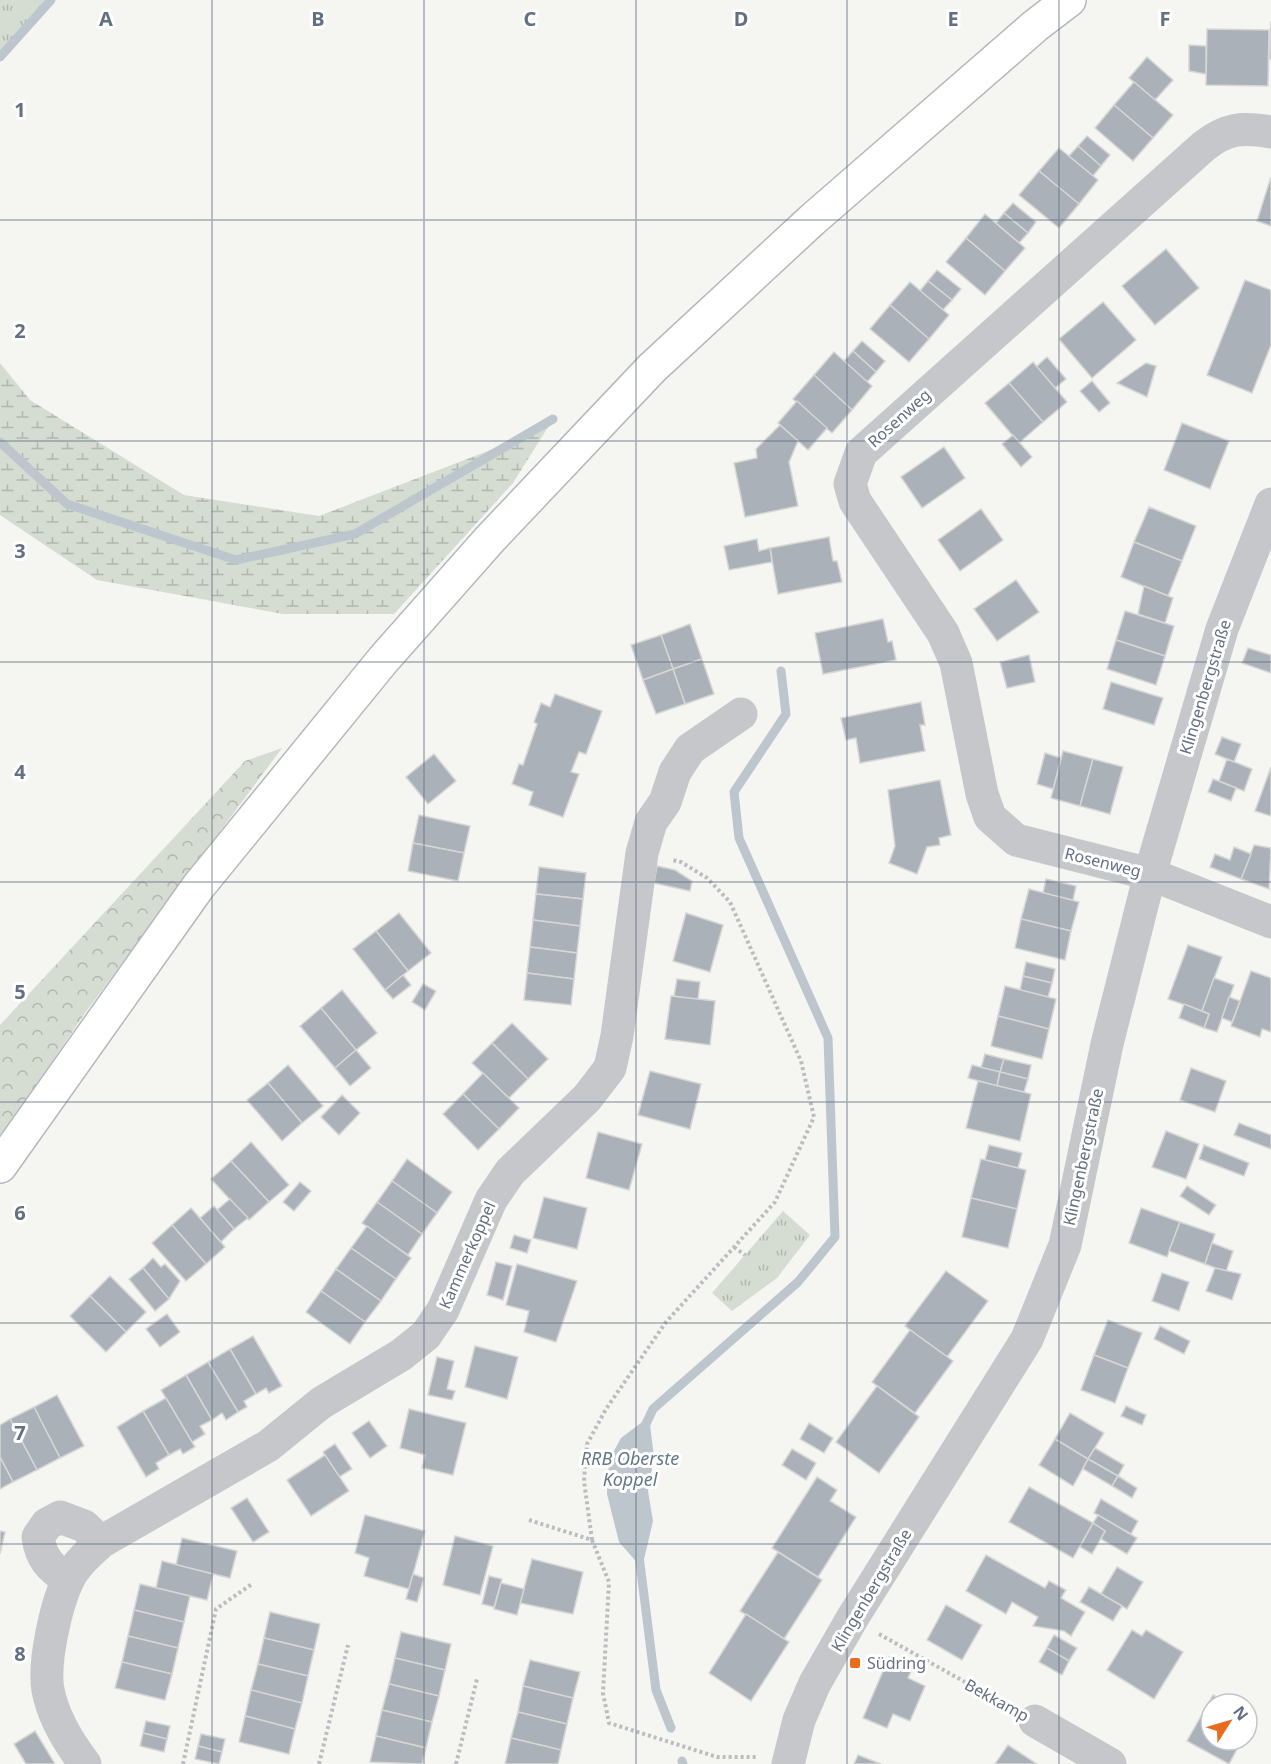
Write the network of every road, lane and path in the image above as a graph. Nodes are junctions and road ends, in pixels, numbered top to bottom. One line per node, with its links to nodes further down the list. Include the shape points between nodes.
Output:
1 (1069, 0): 8 (main road, via 821,213 652,368 490,539 383,660 198,887)
2 (1271, 132): 6 (street, Rosenweg, via 1245,128 1218,135 1204,146 861,453 850,484 866,522 943,633 956,663 990,817 1016,840)
3 (1271, 504): 6 (street, Klingenbergstraße, via 1222,628)
4 (741, 714): 5 (street, Kammerkoppel, via 690,748 675,772 665,802 651,822)
5 (642, 853): 9 (path, via 681,862 707,878 730,902 801,1061 814,1117 775,1202); 13 (street, Kammerkoppel, via 610,1068 587,1098 510,1172 490,1200 443,1310 426,1335 401,1355 321,1403 268,1446)
6 (1150, 874): 7 (street, Rosenweg); 20 (street, Klingenbergstraße, via 1107,1044 1065,1245 1027,1339 820,1673 799,1720)
7 (1271, 922)
8 (0, 1166)
9 (734, 1247): 10 (path); 12 (path, via 666,1323 606,1409 587,1444 584,1481)
10 (745, 1255)
11 (529, 1520): 12 (path)
12 (592, 1540): 20 (path, via 609,1582 603,1693 609,1724 717,1757)
13 (101, 1542): 14 (street, Kammerkoppel); 14 (street, via 73,1520 60,1517 47,1524 38,1537 40,1553 48,1566)
14 (68, 1580): 21 (street, Kammerkoppel, via 52,1630 47,1689 62,1729)
15 (252, 1584): 22 (path, via 216,1609)
16 (883, 1636): 19 (path, Bekkamp)
17 (348, 1646): 23 (path)
18 (477, 1679): 24 (path)
19 (1035, 1721): 25 (street, Bekkamp)
20 (788, 1761)
21 (85, 1764)
22 (183, 1764)
23 (319, 1764)
24 (456, 1764)
25 (1110, 1764)

